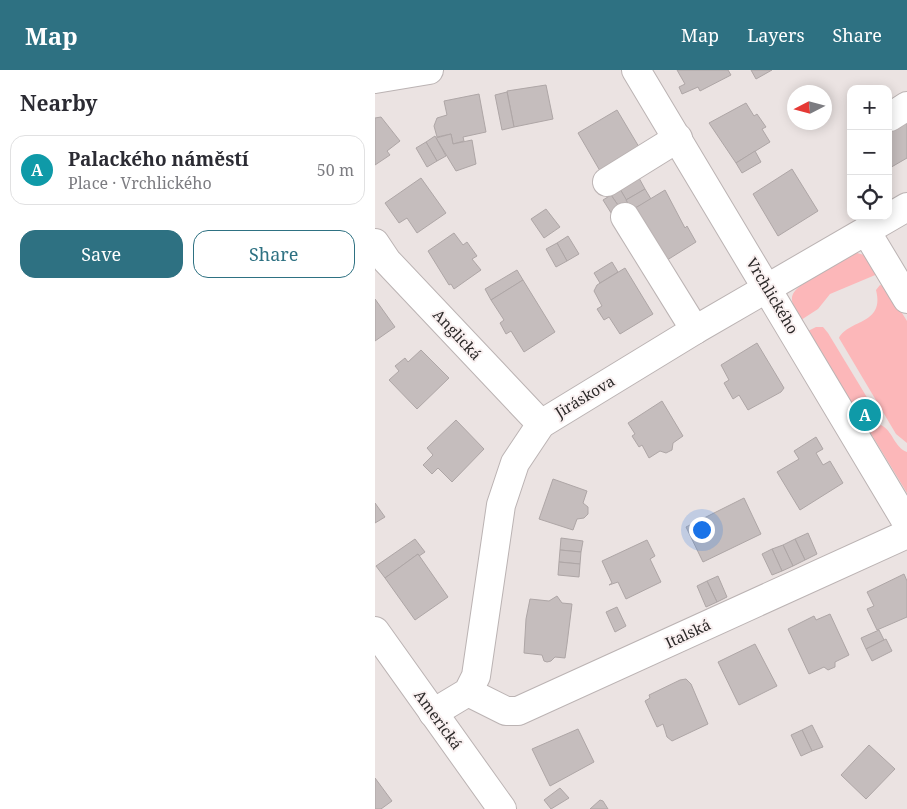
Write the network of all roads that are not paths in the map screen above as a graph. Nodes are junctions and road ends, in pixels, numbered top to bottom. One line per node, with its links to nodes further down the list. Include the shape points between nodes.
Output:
1 (429, 70): 3 (street)
2 (636, 70): 4 (street, Vrchlického)
3 (375, 79)
4 (678, 138): 5 (street); 10 (street, Vrchlického)
5 (607, 182)
6 (907, 207): 8 (street, Jiráskova)
7 (625, 217): 12 (street)
8 (866, 231): 10 (street, Jiráskova); 11 (street)
9 (375, 243): 13 (street, Anglická, via 387,261)
10 (768, 288): 12 (street, Jiráskova); 14 (street, Vrchlického)
11 (907, 299)
12 (695, 330): 13 (street, Jiráskova)
13 (541, 424): 17 (street, Jiráskova, via 515,464 501,505 476,676)
14 (907, 523)
15 (907, 534): 17 (street, Italská, via 518,711 506,711)
16 (375, 631): 18 (street, Americká)
17 (468, 692): 18 (street)
18 (433, 713): 19 (street, Americká)
19 (502, 809)

